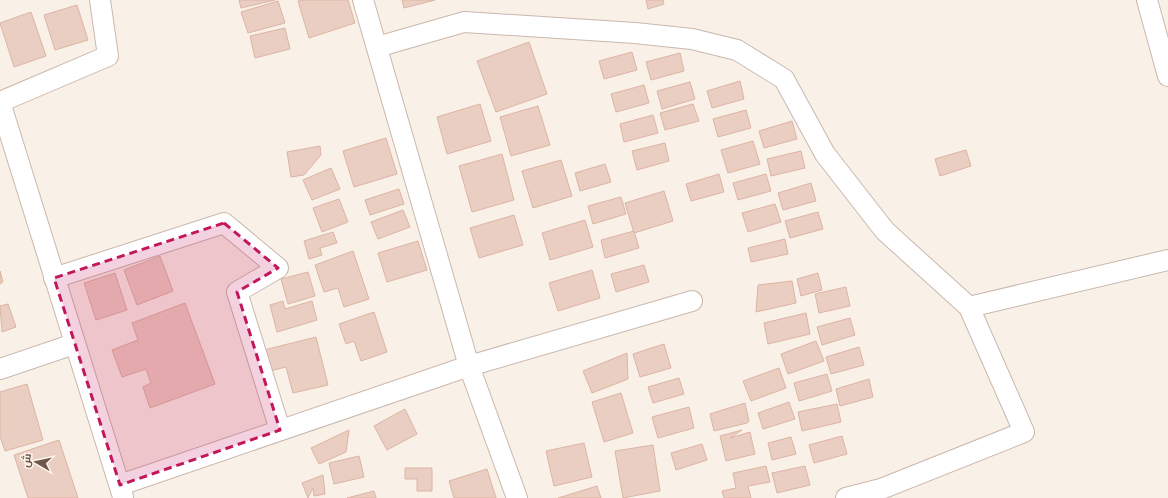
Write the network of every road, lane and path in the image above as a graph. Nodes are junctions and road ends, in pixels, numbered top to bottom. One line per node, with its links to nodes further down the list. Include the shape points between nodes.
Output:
1 (100, 0): 6 (street, via 108,56)
2 (363, 0): 4 (street)
3 (1147, 0): 5 (street)
4 (377, 47): 10 (street, via 464,22 692,39 737,50 784,79 825,154 885,231); 12 (street)
5 (1168, 76)
6 (0, 102): 8 (street)
7 (1168, 260): 10 (street)
8 (54, 278): 11 (street); 14 (street, via 224,223 278,268 238,292)
9 (692, 301): 12 (street)
10 (969, 307): 17 (street, via 1024,432 881,489)
11 (74, 344): 13 (street); 15 (street)
12 (469, 366): 14 (street); 16 (street)
13 (0, 370)
14 (280, 430): 15 (street)
15 (122, 491)
16 (517, 498)
17 (846, 498)

